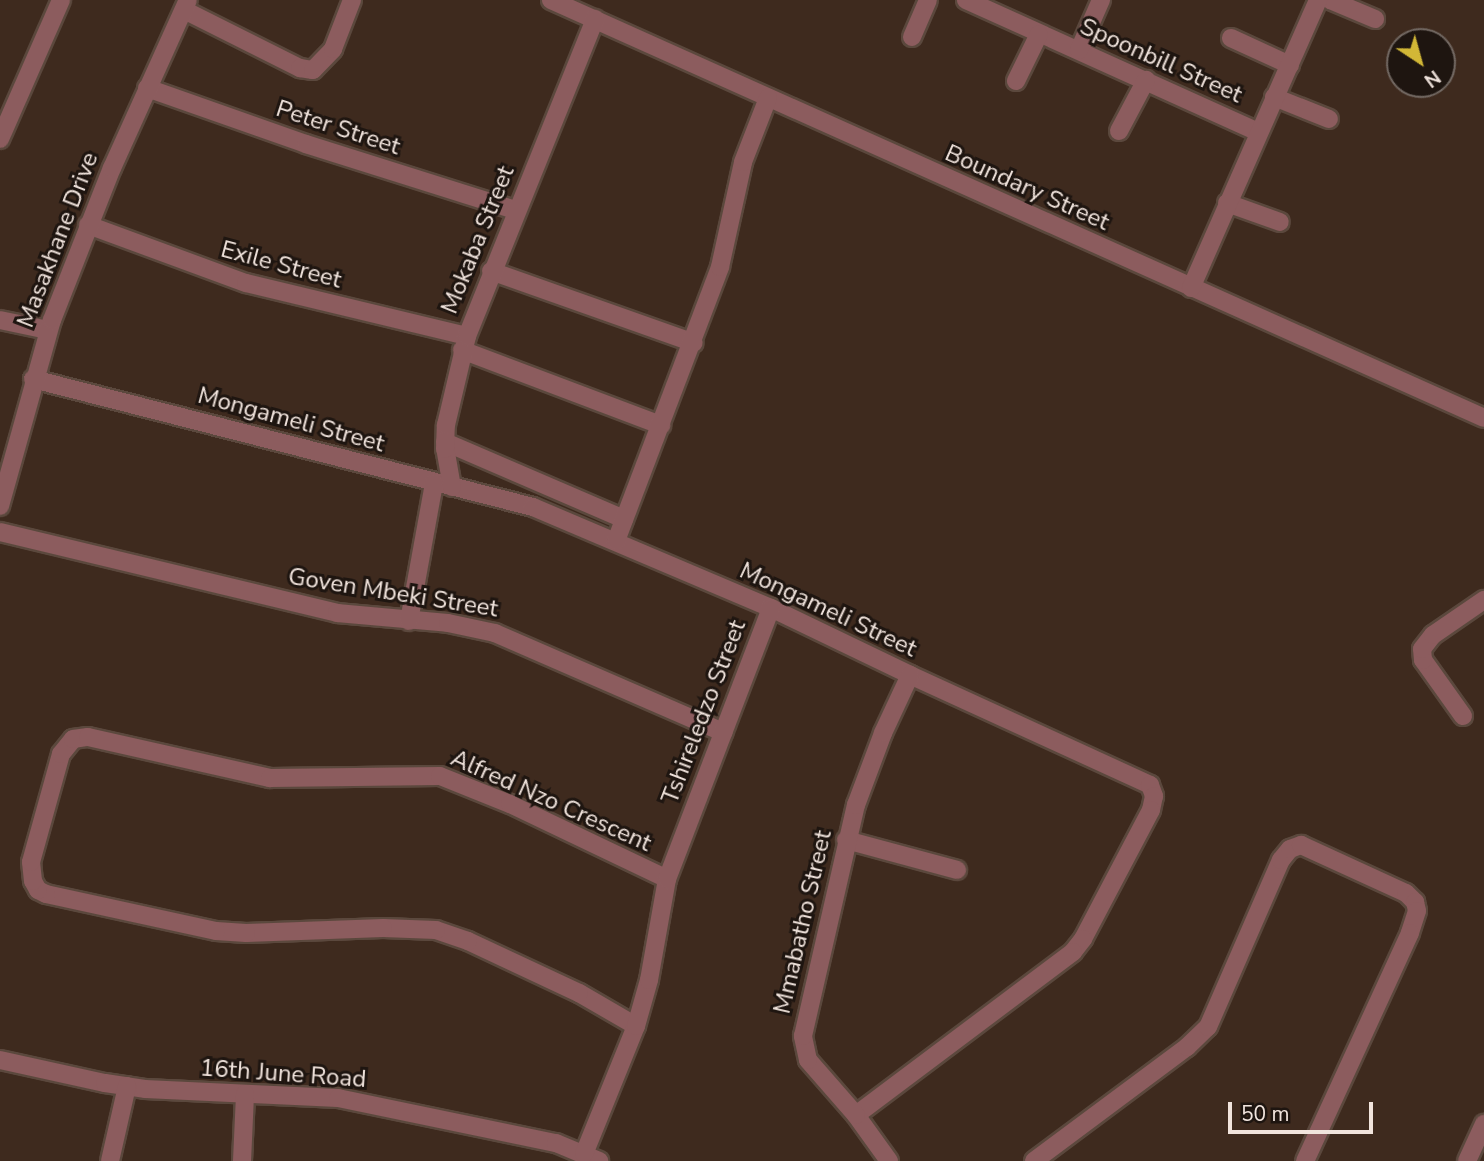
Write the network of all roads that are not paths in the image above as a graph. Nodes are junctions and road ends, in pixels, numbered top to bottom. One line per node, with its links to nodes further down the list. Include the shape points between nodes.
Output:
1 (61, 0): 25 (street)
2 (352, 0): 9 (street, via 333,49 313,69 300,68)
3 (551, 0): 10 (street, Boundary Street)
4 (928, 0): 13 (street)
5 (966, 0): 12 (street, Spoonbill Street)
6 (1101, 0): 15 (street)
7 (1318, 0): 16 (street)
8 (1330, 0): 11 (street)
9 (186, 5): 19 (street, Masakhane Drive)
10 (595, 19): 21 (street, Boundary Street); 27 (street, Mokaba Street)
11 (1375, 19)
12 (1039, 34): 15 (street, Spoonbill Street); 18 (street)
13 (912, 37)
14 (1231, 38): 16 (street)
15 (1079, 50): 17 (street, Spoonbill Street)
16 (1290, 65): 20 (street)
17 (1146, 80): 23 (street); 24 (street, Spoonbill Street)
18 (1016, 81)
19 (147, 89): 27 (street, Peter Street); 29 (street, Masakhane Drive)
20 (1274, 97): 22 (street); 24 (street)
21 (768, 98): 31 (street, Boundary Street); 35 (street, via 743,162 720,267)
22 (1329, 119)
23 (1119, 131)
24 (1258, 132): 26 (street)
25 (0, 139)
26 (1227, 203): 28 (street); 31 (street)
27 (515, 210): 30 (street, Mokaba Street)
28 (1280, 222)
29 (88, 225): 33 (street, Masakhane Drive); 34 (street, Exile Street, via 246,283)
30 (491, 271): 34 (street, Mokaba Street); 35 (street)
31 (1191, 288): 37 (street, Boundary Street)
32 (0, 320): 33 (street)
33 (48, 330): 36 (street, Masakhane Drive)
34 (464, 343): 38 (street, Exile Street); 39 (street, Mokaba Street)
35 (694, 343): 38 (street)
36 (33, 379): 40 (street, Mongameli Street); 42 (street, Masakhane Drive)
37 (1484, 418)
38 (661, 425): 43 (street)
39 (445, 442): 41 (street, Mokaba Street); 43 (street)
40 (434, 483): 41 (street, Mongameli Street); 48 (street)
41 (452, 488): 45 (street, Mongameli Street, via 533,508)
42 (0, 506)
43 (624, 519): 45 (street)
44 (0, 532): 48 (street, Goven Mbeki Street, via 337,613)
45 (616, 541): 47 (street, Mongameli Street)
46 (1484, 600): 50 (street, via 1433,635 1422,649 1423,660)
47 (771, 608): 49 (street, Mongameli Street); 51 (street, Tshireledzo Street)
48 (409, 621): 51 (street, Goven Mbeki Street, via 448,623 509,637)
49 (909, 675): 52 (street, Mmabatho Street, via 866,774); 59 (street, Mongameli Street, via 1144,782 1153,789 1154,803 1073,952)
50 (1463, 716)
51 (723, 732): 54 (street, Tshireledzo Street)
52 (846, 840): 53 (street); 59 (street, Mmabatho Street, via 803,1036 808,1060)
53 (957, 870)
54 (667, 878): 55 (street, Tshireledzo Street); 55 (street, Alfred Nzo Crescent, via 440,775 270,778 88,737 73,739 61,754 31,862 33,881 46,894 216,931 436,930 579,993)
55 (636, 1026): 61 (street, Tshireledzo Street)
56 (0, 1060): 57 (street, 16th June Road)
57 (127, 1086): 58 (street, 16th June Road); 62 (street)
58 (245, 1094): 61 (street, 16th June Road, via 338,1098 556,1143); 63 (street)
59 (856, 1115): 64 (street, Mmabatho Street)
60 (1484, 1124): 67 (street)
61 (592, 1158)
62 (110, 1161)
63 (242, 1161)
64 (889, 1161)
65 (1034, 1161): 66 (street, via 1208,1027 1281,860 1301,845 1406,893 1417,911)
66 (1305, 1161)
67 (1467, 1161)

